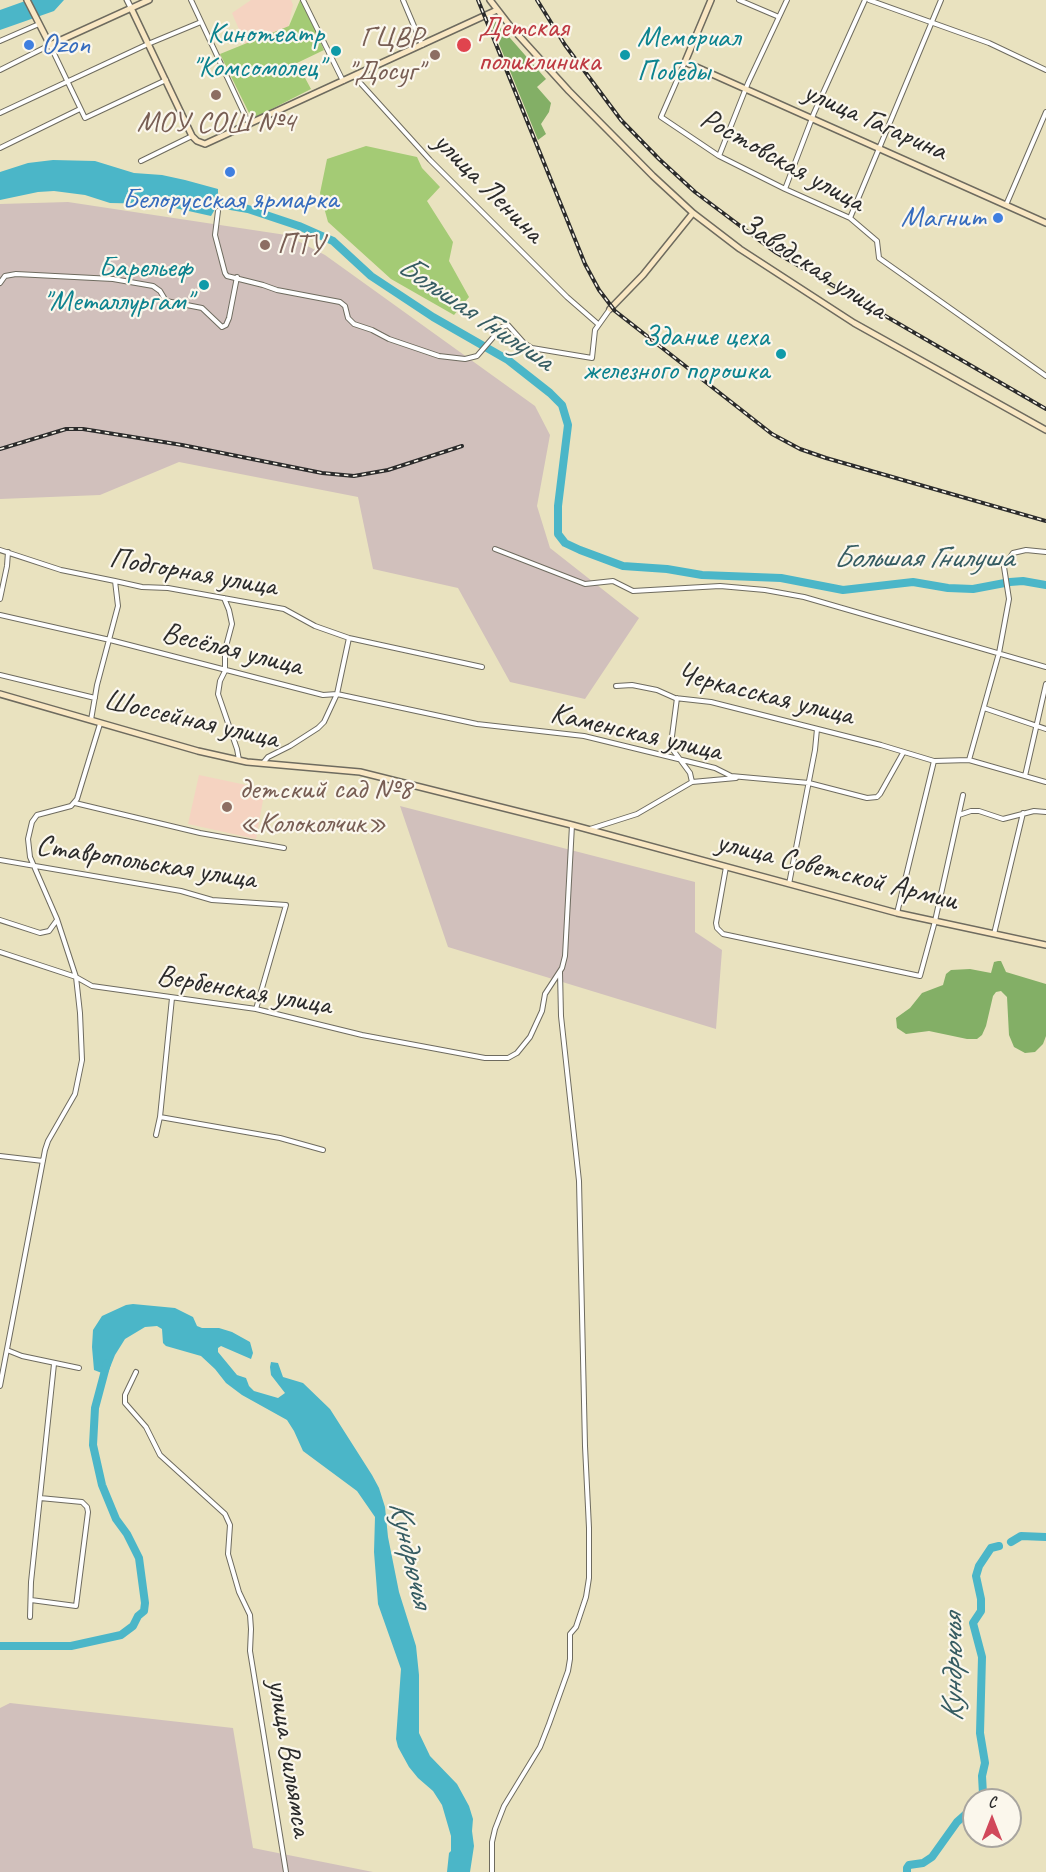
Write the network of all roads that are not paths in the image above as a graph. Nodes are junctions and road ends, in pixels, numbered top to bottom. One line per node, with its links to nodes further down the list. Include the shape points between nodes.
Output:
1 (27, 0): 16 (main road)
2 (127, 0): 13 (street)
3 (149, 0): 13 (main road)
4 (191, 0): 17 (street)
5 (303, 0): 29 (street)
6 (403, 0): 22 (street)
7 (492, 0): 14 (main road)
8 (711, 0): 23 (main road)
9 (739, 0): 15 (street)
10 (787, 0): 15 (street)
11 (869, 0): 18 (street); 34 (street)
12 (941, 0): 18 (street)
13 (131, 8): 20 (main road); 21 (main road)
14 (497, 10): 22 (main road); 44 (main road, Заводская улица, via 583,105)
15 (779, 17): 30 (street)
16 (38, 22): 19 (street); 21 (main road)
17 (201, 22): 20 (street); 35 (street)
18 (931, 23): 25 (street, via 989,43); 37 (street)
19 (0, 41)
20 (148, 44): 27 (main road); 28 (street)
21 (50, 45): 24 (street); 28 (street)
22 (422, 45): 26 (main road)
23 (685, 62): 30 (main road, улица Гагарина); 39 (street, Ростовская улица, via 661,117)
24 (0, 69)
25 (1046, 70)
26 (354, 76): 29 (main road); 50 (street, улица Ленина, via 430,160)
27 (166, 80): 31 (street, via 85,118); 36 (main road)
28 (67, 81): 31 (street); 33 (street)
29 (343, 81): 35 (main road)
30 (747, 89): 34 (main road, улица Гагарина); 39 (street)
31 (80, 109): 38 (street)
32 (1046, 112): 42 (street)
33 (0, 113)
34 (813, 119): 37 (main road, улица Гагарина); 41 (street)
35 (249, 124): 36 (main road, via 205,144)
36 (192, 136): 40 (street)
37 (878, 147): 42 (main road, улица Гагарина); 45 (street)
38 (0, 148)
39 (719, 156): 41 (street, Ростовская улица)
40 (141, 161)
41 (785, 189): 45 (street, Ростовская улица)
42 (1006, 205): 46 (main road, улица Гагарина)
43 (218, 211): 47 (street, via 215,235 225,273)
44 (693, 213): 49 (main road); 52 (main road, Заводская улица, via 835,311)
45 (849, 218): 51 (street, Ростовская улица, via 877,241 879,258)
46 (1046, 223)
47 (237, 277): 48 (street, via 229,318 222,327 202,308 166,301 153,286 113,279 16,274 5,276); 50 (street, via 278,291 344,304 354,324 433,355 465,359 477,356 508,325 532,348 592,358)
48 (0, 283)
49 (610, 309): 50 (street)
50 (598, 324)
51 (1046, 376)
52 (1046, 430)
53 (495, 549): 63 (street, via 585,584 613,581 633,591 720,586 765,590 804,597)
54 (0, 550): 55 (street, Подгорная улица)
55 (8, 552): 57 (street, Подгорная улица, via 61,570); 59 (street)
56 (1046, 552): 63 (street, via 1012,553 1005,567 1009,599)
57 (115, 581): 58 (street, Подгорная улица); 62 (street, via 118,606)
58 (224, 597): 61 (street, Подгорная улица, via 284,609); 66 (street, via 232,624 225,650)
59 (0, 599)
60 (0, 615): 62 (street, Весёлая улица)
61 (349, 638): 64 (street, Подгорная улица); 71 (street)
62 (110, 640): 66 (street, Весёлая улица); 72 (street)
63 (999, 653): 65 (street); 74 (street)
64 (482, 667)
65 (1046, 667)
66 (225, 671): 71 (street, Весёлая улица, via 323,696); 83 (street, via 218,694)
67 (0, 675): 72 (street)
68 (1046, 684): 78 (street)
69 (616, 686): 73 (street, Черкасская улица, via 632,685)
70 (0, 694): 75 (main road, Шоссейная улица)
71 (337, 694): 76 (street, Весёлая улица); 86 (street, via 318,728)
72 (95, 698): 75 (street)
73 (677, 698): 79 (street, Черкасская улица, via 711,702); 84 (street, via 671,744)
74 (984, 708): 78 (street); 82 (street)
75 (91, 720): 77 (main road, Шоссейная улица)
76 (454, 720): 84 (street, Каменская улица, via 584,736)
77 (100, 724): 83 (main road, Шоссейная улица); 93 (street)
78 (1036, 726): 80 (street); 87 (street)
79 (817, 729): 81 (street, Черкасская улица); 91 (street)
80 (1046, 729)
81 (903, 753): 85 (street, Черкасская улица); 91 (street, Каменская улица, via 877,797)
82 (969, 759): 85 (street, Черкасская улица); 87 (street)
83 (240, 760): 86 (main road, Шоссейная улица)
84 (679, 760): 88 (street, Каменская улица); 89 (street)
85 (934, 761): 105 (street)
86 (262, 763): 97 (main road, Шоссейная улица, via 360,772)
87 (1025, 776): 90 (street)
88 (740, 778): 89 (street); 91 (street, Каменская улица)
89 (692, 782): 98 (street, via 637,814)
90 (1046, 782)
91 (809, 783): 104 (street)
92 (963, 795): 96 (street)
93 (75, 803): 100 (street, Ставропольская улица); 102 (street, via 34,818 27,846)
94 (1046, 812): 95 (street)
95 (1023, 813): 96 (street, via 1003,819 979,811); 109 (street)
96 (958, 815): 108 (street)
97 (572, 825): 98 (main road, Шоссейная улица); 112 (street, via 566,957)
98 (590, 829): 99 (main road, Шоссейная улица)
99 (619, 837): 103 (main road, улица Советской Армии)
100 (284, 848)
101 (0, 861): 102 (street, Ставропольская улица)
102 (34, 867): 106 (street); 115 (street, Ставропольская улица, via 182,891 212,900 286,905)
103 (726, 867): 104 (main road, улица Советской Армии); 108 (street, via 716,923 723,934 920,976)
104 (789, 885): 105 (main road, улица Советской Армии)
105 (897, 913): 108 (main road, улица Советской Армии)
106 (57, 919): 107 (street, via 49,931 40,933); 113 (street)
107 (0, 920)
108 (935, 921): 109 (main road, улица Советской Армии)
109 (994, 934): 110 (main road, улица Советской Армии)
110 (1046, 945)
111 (0, 952): 113 (street, Вербенская улица)
112 (560, 972): 115 (street, Вербенская улица, via 545,994 533,1032 523,1047 508,1058 485,1058 362,1035); 130 (street, via 579,1181 589,1578 576,1627 570,1634 568,1671 549,1724 495,1829)
113 (76, 977): 114 (street, Вербенская улица, via 92,986); 120 (street, via 81,1071 70,1104 48,1141)
114 (172, 998): 115 (street, Вербенская улица); 116 (street)
115 (256, 1009)
116 (160, 1117): 117 (street); 118 (street)
117 (156, 1136)
118 (323, 1150)
119 (0, 1156): 120 (street)
120 (43, 1161): 121 (street)
121 (7, 1350): 122 (street); 125 (street)
122 (54, 1364): 123 (street); 126 (street)
123 (79, 1368)
124 (136, 1372): 129 (street, улица Вильямса, via 124,1395 125,1403 146,1427 160,1455 225,1514 230,1525 228,1554 250,1615 250,1651)
125 (0, 1386)
126 (40, 1498): 127 (street); 127 (street, via 82,1502 88,1512 76,1606)
127 (31, 1600): 128 (street)
128 (30, 1617)
129 (286, 1872)
130 (492, 1872)

